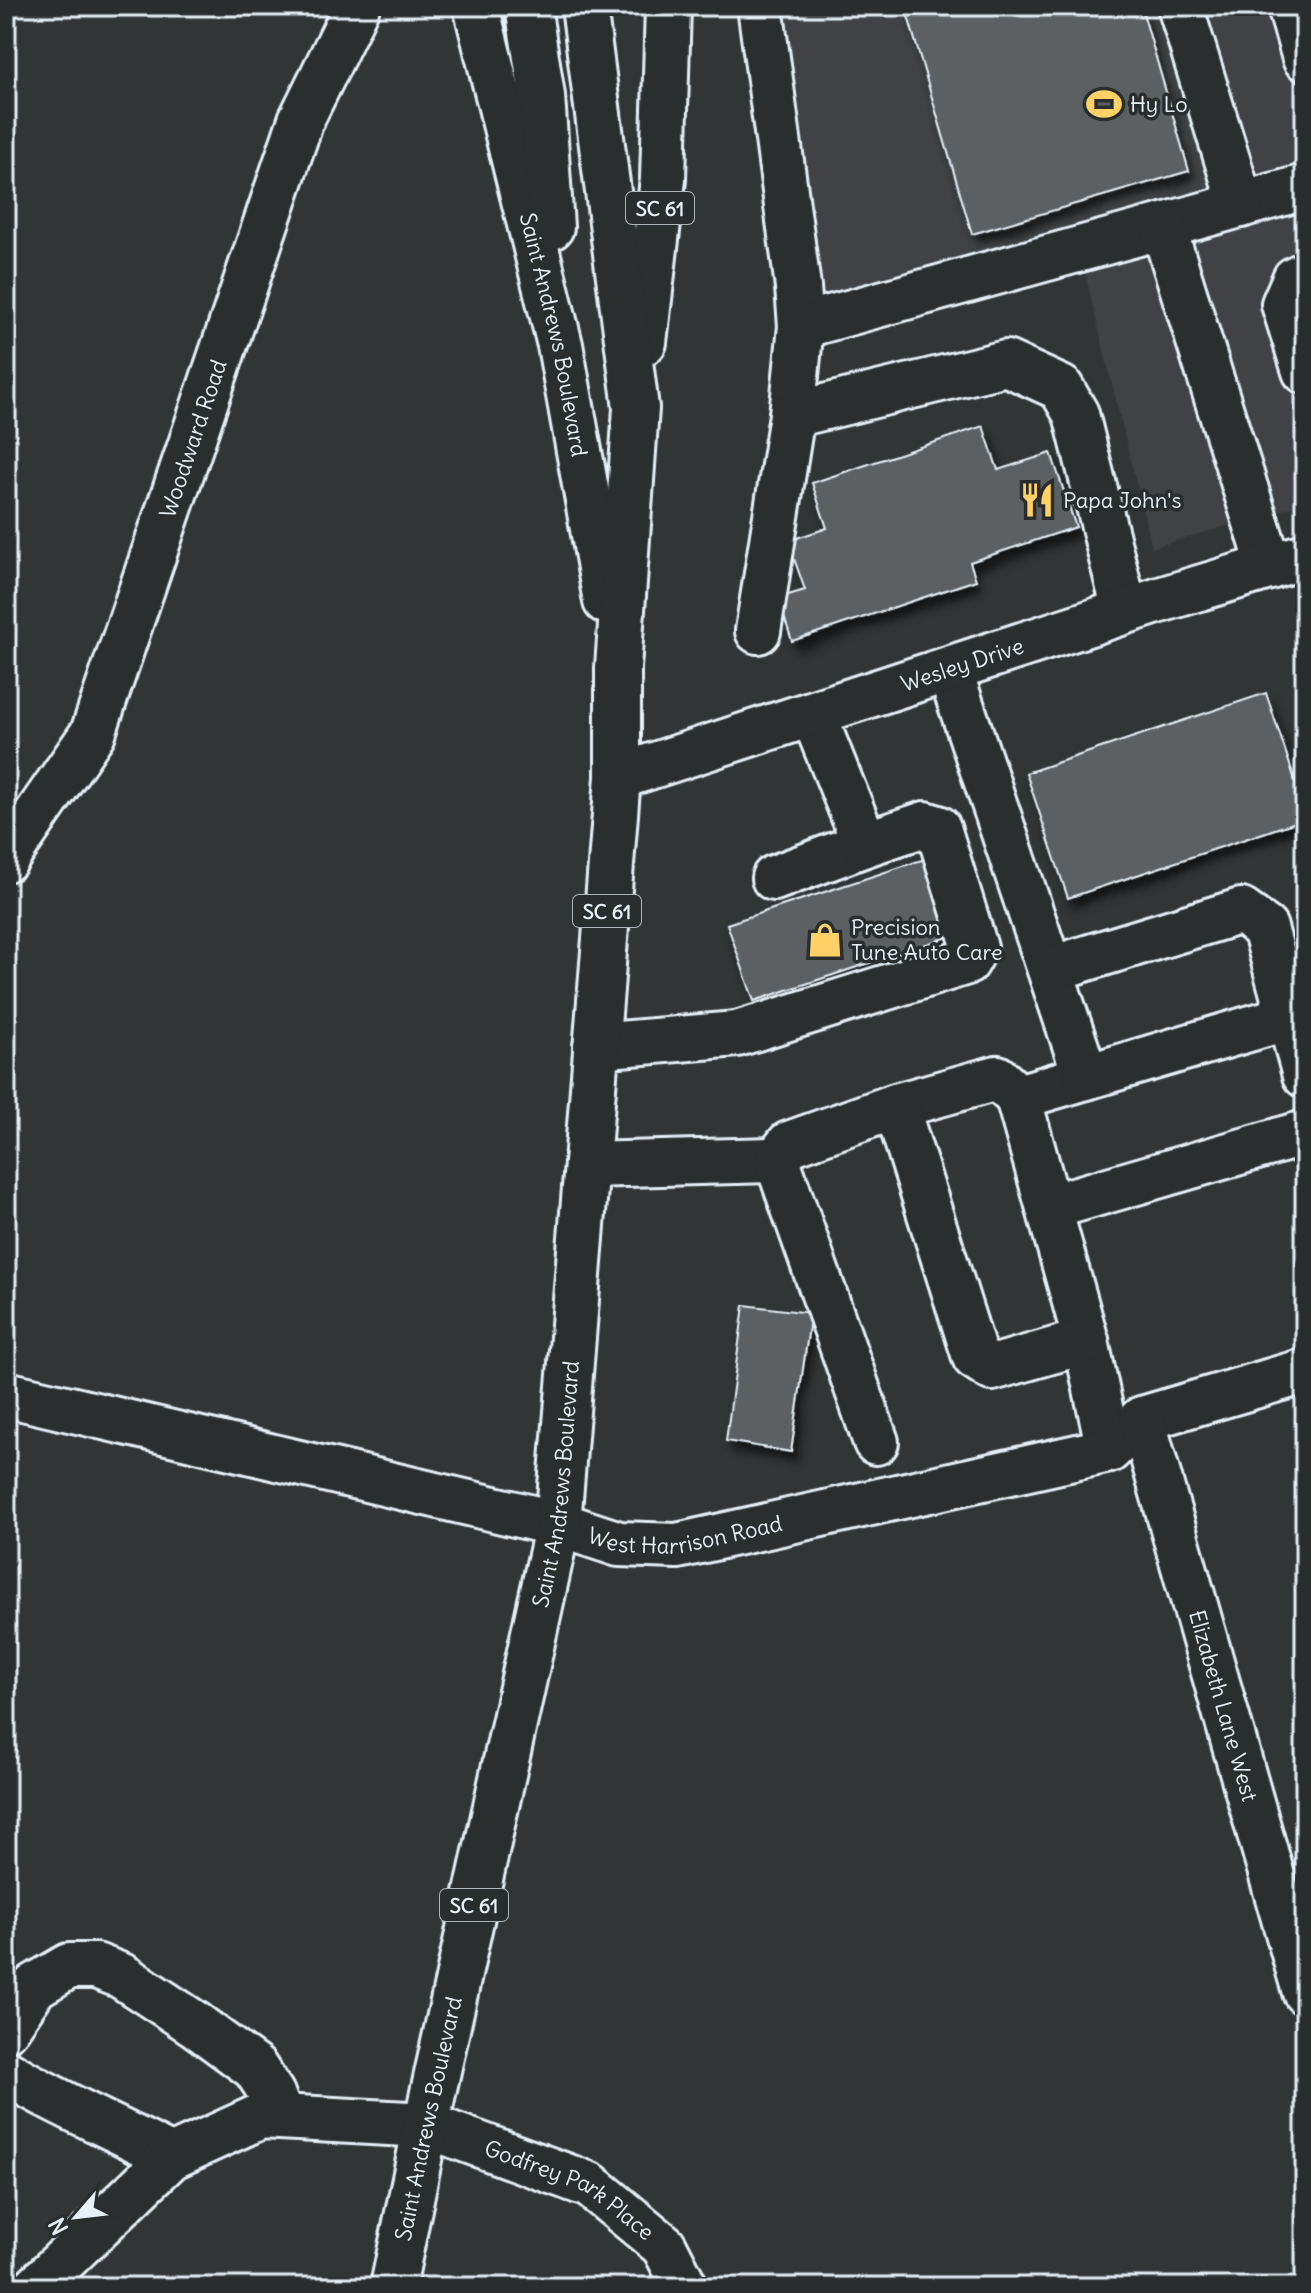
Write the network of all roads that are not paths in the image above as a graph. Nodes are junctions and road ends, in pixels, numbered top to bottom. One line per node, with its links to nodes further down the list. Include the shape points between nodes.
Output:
1 (357, 6): 27 (main road, Woodward Road, via 301,120 93,733)
2 (476, 6): 15 (main road, Saint Andrews Boulevard)
3 (528, 6): 15 (main road, SC 61, via 542,96)
4 (584, 6): 17 (main road, Saint Andrews Boulevard)
5 (668, 6): 17 (main road, SC 61, via 663,179)
6 (760, 6): 14 (main road)
7 (1180, 6): 11 (main road)
8 (1290, 6): 9 (main road)
9 (1305, 58)
10 (1305, 187): 11 (main road)
11 (1241, 205): 12 (main road)
12 (1163, 226): 14 (main road); 19 (main road)
13 (1305, 274): 16 (main road, via 1295,279 1284,304)
14 (801, 326): 18 (main road)
15 (560, 345): 22 (main road, Saint Andrews Boulevard / SC 61)
16 (1305, 371)
17 (636, 408): 22 (main road, Saint Andrews Boulevard / SC 61)
18 (792, 415): 20 (main road, via 1006,363 1061,388 1076,414); 21 (main road)
19 (1287, 561): 20 (main road, Wesley Drive)
20 (1125, 611): 23 (main road, Wesley Drive)
21 (758, 631)
22 (618, 668): 25 (main road, Saint Andrews Boulevard / SC 61)
23 (949, 669): 24 (main road, Wesley Drive); 29 (main road)
24 (813, 714): 25 (main road, Wesley Drive); 26 (main road)
25 (618, 777): 31 (main road, Saint Andrews Boulevard / SC 61)
26 (865, 844): 28 (main road); 31 (main road, via 925,824 938,828 975,948 967,962 737,1034)
27 (6, 859)
28 (774, 878)
29 (1051, 969): 30 (main road, via 1241,911 1265,928); 33 (main road)
30 (1289, 1017): 32 (main road); 33 (main road)
31 (596, 1046): 38 (main road, Saint Andrews Boulevard / SC 61)
32 (1305, 1075)
33 (1086, 1077): 34 (main road)
34 (1018, 1097): 35 (main road, via 997,1078); 39 (main road)
35 (896, 1106): 37 (main road, via 789,1144); 40 (main road, via 975,1357 992,1368)
36 (1305, 1133): 39 (main road)
37 (777, 1160): 38 (main road); 44 (main road)
38 (587, 1165): 46 (main road, Saint Andrews Boulevard / SC 61)
39 (1050, 1207): 40 (main road)
40 (1086, 1341): 45 (main road)
41 (1305, 1371): 43 (main road)
42 (6, 1394): 46 (main road, West Harrison Road)
43 (1142, 1419): 45 (main road); 47 (main road, Elizabeth Lane West)
44 (876, 1442)
45 (1109, 1450): 46 (main road, West Harrison Road, via 677,1546 619,1544)
46 (558, 1524): 51 (main road, Saint Andrews Boulevard / SC 61)
47 (1305, 1992)
48 (6, 2029): 50 (main road, via 35,1986 69,1966 96,1966 122,1976 255,2068)
49 (6, 2072): 52 (main road)
50 (281, 2117): 51 (main road, Godfrey Park Place); 52 (main road, Godfrey Park Place, via 261,2116)
51 (426, 2125): 54 (main road, Saint Andrews Boulevard / SC 61); 55 (main road, Godfrey Park Place, via 590,2185 664,2246)
52 (171, 2157): 53 (main road, Godfrey Park Place)
53 (36, 2287)
54 (393, 2287)
55 (685, 2287)

